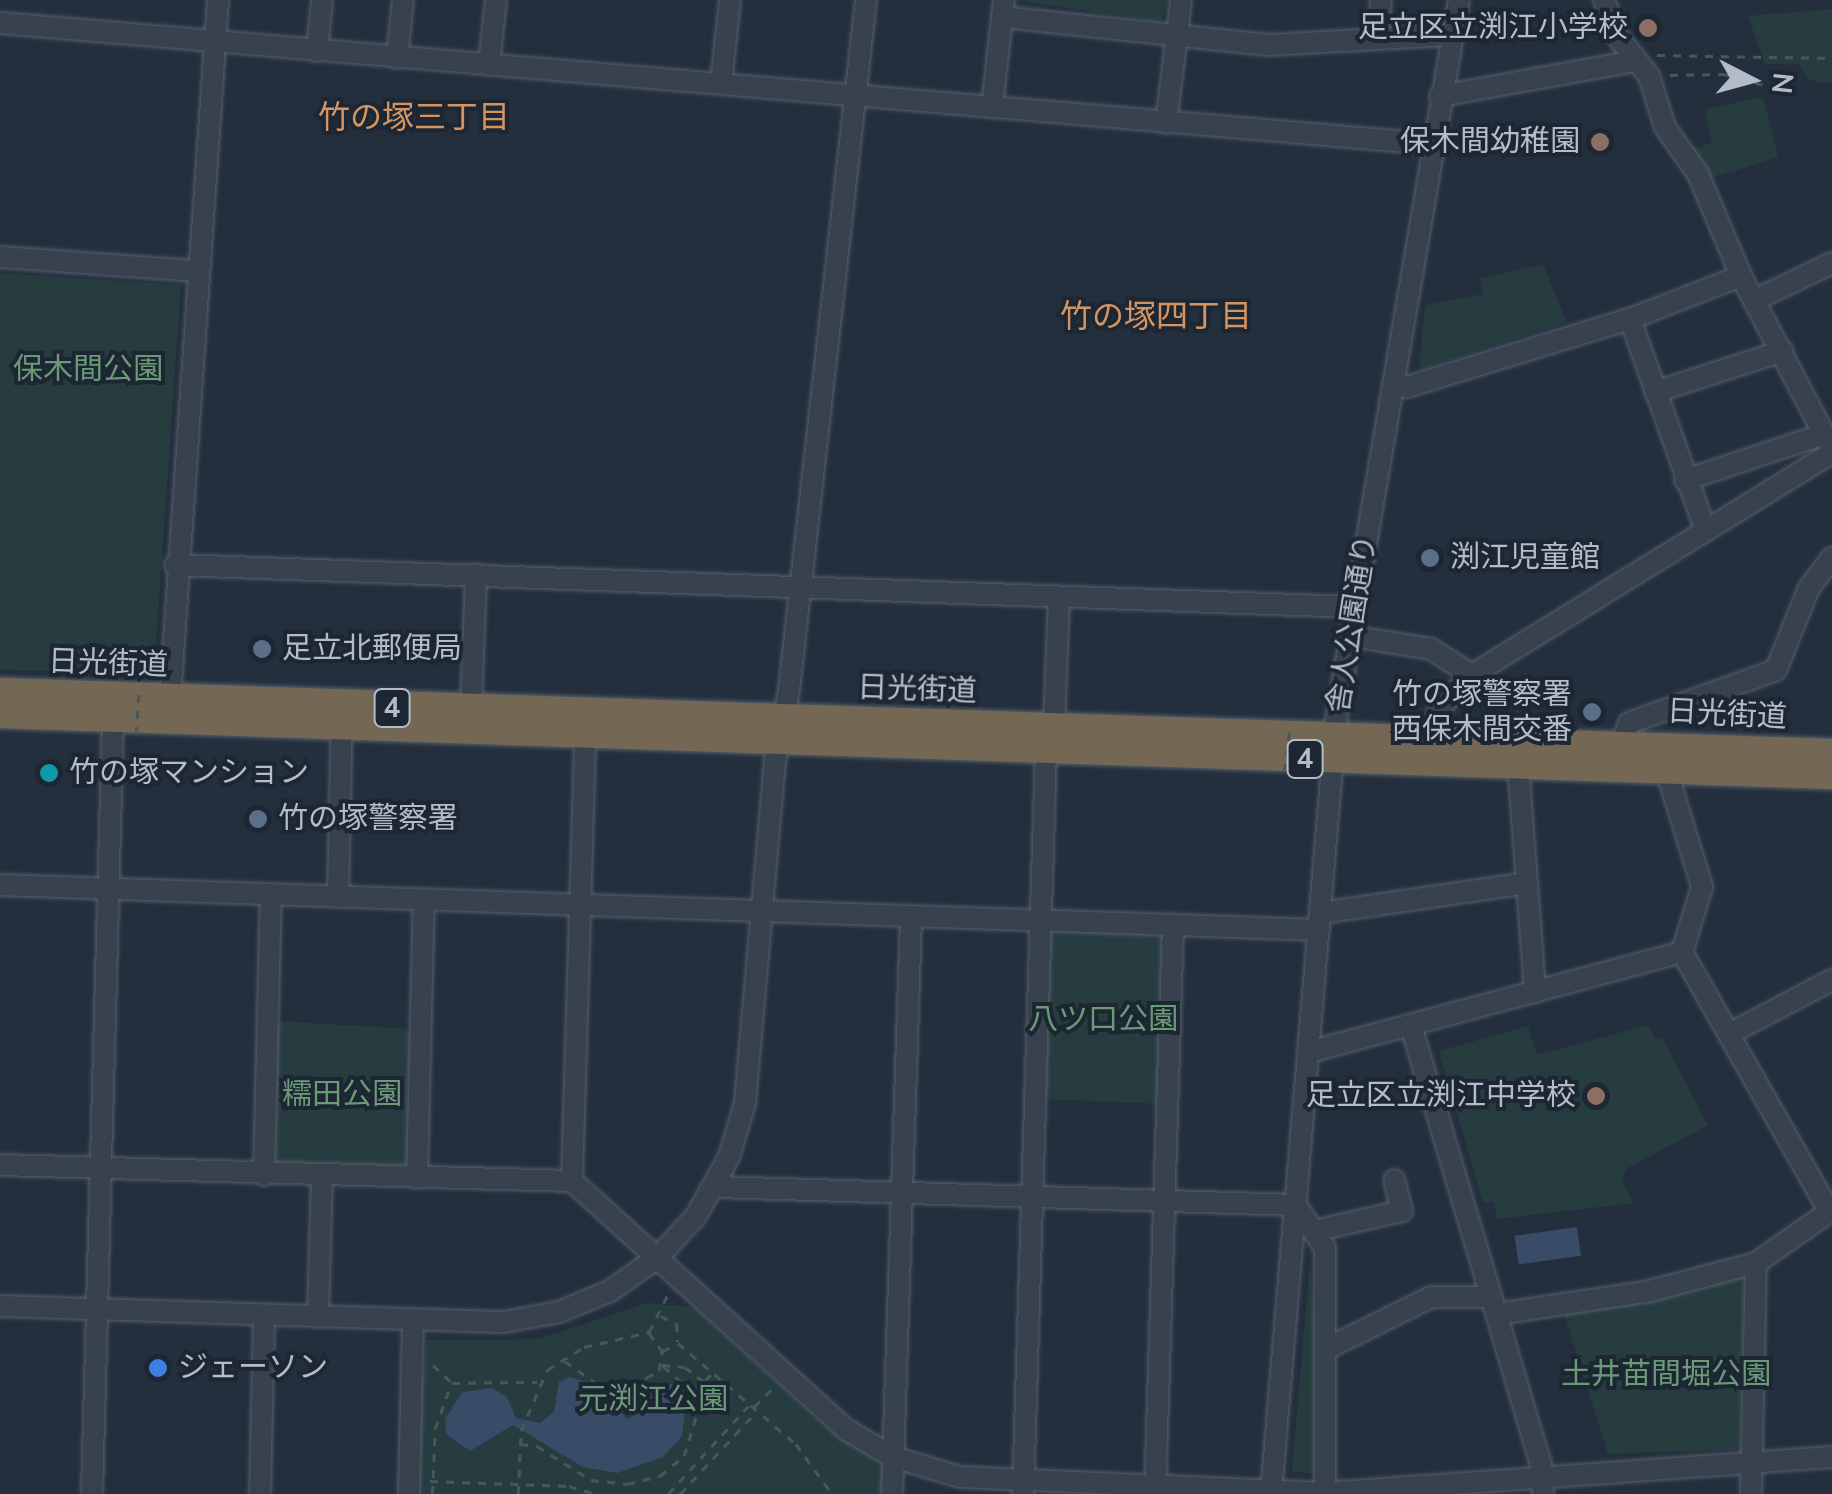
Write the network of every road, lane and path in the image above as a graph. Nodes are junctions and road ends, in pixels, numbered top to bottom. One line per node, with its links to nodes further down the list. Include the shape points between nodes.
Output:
1 (218, 0): 16 (street)
2 (322, 0): 17 (street)
3 (403, 0): 18 (street)
4 (496, 0): 21 (street)
5 (730, 0): 22 (street)
6 (866, 0): 24 (street)
7 (1181, 0): 13 (street)
8 (1381, 0): 15 (street)
9 (1459, 0): 14 (street, 舎人公園通り)
10 (1604, 0): 20 (street)
11 (1003, 8): 13 (street); 26 (street)
12 (0, 23): 16 (street)
13 (1177, 34): 15 (street, via 1269,45); 27 (street)
14 (1450, 35): 15 (street); 25 (street, 舎人公園通り)
15 (1377, 38)
16 (214, 42): 17 (street); 31 (street)
17 (316, 51): 18 (street)
18 (397, 58): 21 (street)
19 (1831, 58): 20 (path)
20 (1638, 64): 23 (path); 25 (street); 32 (street, via 1664,126 1698,174)
21 (489, 65): 22 (street)
22 (721, 84): 24 (street)
23 (1764, 85)
24 (855, 96): 26 (street); 44 (street)
25 (1440, 96): 28 (street, 舎人公園通り)
26 (992, 107): 27 (street)
27 (1166, 123): 28 (street)
28 (1431, 144): 36 (street, 舎人公園通り)
29 (0, 257): 31 (street)
30 (1832, 263): 33 (street)
31 (197, 271): 42 (street)
32 (1742, 276): 33 (street); 34 (street)
33 (1756, 300): 35 (street)
34 (1630, 318): 36 (street); 37 (street)
35 (1783, 351): 37 (street); 38 (street)
36 (1393, 385): 46 (street, 舎人公園通り)
37 (1655, 392): 39 (street)
38 (1829, 445): 39 (street); 40 (street)
39 (1685, 480): 40 (street)
40 (1704, 529): 48 (street)
41 (1832, 558): 61 (street, via 1809,588 1776,670 1629,723)
42 (175, 565): 43 (street); 51 (street)
43 (476, 574): 44 (street); 52 (street)
44 (800, 585): 45 (street); 57 (street)
45 (1059, 598): 46 (street); 59 (street)
46 (1355, 606): 47 (street, 舎人公園通り)
47 (1350, 636): 48 (street, via 1431,649); 62 (street, 舎人公園通り)
48 (1472, 675): 60 (street, via 1438,710)
49 (138, 688): 56 (path, bridge)
50 (0, 692): 51 (highway, 日光街道 / 4)
51 (170, 699): 54 (highway, 日光街道 / 4)
52 (471, 710): 54 (highway, 日光街道 / 4); 57 (highway, 日光街道 / 4)
53 (0, 714): 56 (highway, 日光街道 / 4)
54 (342, 716): 56 (highway, 日光街道 / 4); 58 (highway, 日光街道 / 4); 72 (street)
55 (1290, 725): 66 (path, bridge)
56 (125, 727): 70 (street)
57 (781, 729): 58 (highway, 日光街道 / 4); 59 (highway, 日光街道 / 4); 75 (street)
58 (585, 734): 74 (street)
59 (1050, 738): 62 (highway, 日光街道 / 4); 77 (street)
60 (1435, 738): 61 (highway, 日光街道 / 4); 62 (highway, 日光街道 / 4)
61 (1622, 743): 63 (highway, 日光街道 / 4)
62 (1334, 748): 64 (highway, 日光街道 / 4); 78 (street, 舎人公園通り)
63 (1832, 753)
64 (1518, 764): 65 (highway, 日光街道 / 4); 68 (street)
65 (1666, 769): 67 (highway, 日光街道 / 4); 80 (street, via 1702,887)
66 (1284, 772)
67 (1832, 775)
68 (1527, 882): 78 (street); 82 (street)
69 (0, 886): 70 (street)
70 (108, 888): 71 (street); 87 (street)
71 (271, 895): 72 (street); 88 (street)
72 (338, 897): 73 (street)
73 (424, 900): 74 (street); 90 (street)
74 (578, 906): 75 (street); 92 (street)
75 (762, 910): 76 (street); 93 (street, via 745,1103)
76 (911, 917): 77 (street); 94 (street)
77 (1039, 921): 79 (street); 95 (street)
78 (1320, 922): 79 (street); 85 (street, 舎人公園通り)
79 (1173, 924): 96 (street)
80 (1682, 952): 82 (street); 84 (street)
81 (1832, 980): 84 (street)
82 (1535, 992): 83 (street)
83 (1411, 1026): 85 (street); 104 (street)
84 (1730, 1034): 98 (street)
85 (1309, 1052): 97 (street, 舎人公園通り)
86 (0, 1165): 87 (street)
87 (99, 1169): 88 (street); 105 (street)
88 (264, 1175): 89 (street)
89 (322, 1177): 90 (street); 108 (street)
90 (417, 1178): 92 (street)
91 (1394, 1180): 99 (street, via 1402,1211)
92 (572, 1181): 100 (street)
93 (716, 1187): 94 (street); 100 (street)
94 (905, 1192): 95 (street); 125 (street)
95 (1032, 1196): 96 (street); 134 (street)
96 (1164, 1200): 97 (street); 136 (street)
97 (1296, 1204): 99 (street); 146 (street, 舎人公園通り)
98 (1831, 1210): 101 (street)
99 (1318, 1230): 112 (street, via 1325,1248)
100 (657, 1258): 109 (street, via 610,1291 559,1312 504,1322); 125 (street, via 800,1393)
101 (1756, 1263): 104 (street, via 1650,1291); 127 (street)
102 (672, 1293): 106 (path, via 662,1298)
103 (0, 1306): 105 (street)
104 (1494, 1306): 112 (street, via 1431,1297); 133 (street)
105 (96, 1309): 107 (street); 137 (street)
106 (658, 1315): 110 (path); 111 (path, via 677,1324)
107 (264, 1316): 108 (street); 138 (street)
108 (318, 1317): 109 (street)
109 (413, 1322): 114 (street)
110 (649, 1332): 113 (path); 115 (path, via 584,1347)
111 (678, 1343): 113 (path); 117 (path)
112 (1330, 1347): 147 (street)
113 (662, 1351): 116 (path)
114 (412, 1360): 119 (path, via 437,1366); 132 (street)
115 (563, 1360): 116 (path, via 629,1407); 120 (path)
116 (660, 1366): 118 (path, via 681,1365); 122 (path)
117 (716, 1370): 118 (path); 123 (path)
118 (704, 1382): 122 (path)
119 (452, 1383): 120 (path); 130 (path, via 435,1429)
120 (538, 1383): 124 (path)
121 (772, 1389): 123 (path)
122 (693, 1393): 124 (path, via 698,1421 691,1444 670,1470 644,1482 591,1480 541,1448)
123 (753, 1408): 128 (path); 129 (path); 144 (path, via 796,1444)
124 (520, 1444): 131 (path)
125 (893, 1456): 134 (street); 145 (street)
126 (1832, 1457): 127 (street)
127 (1752, 1463): 133 (street); 148 (street)
128 (695, 1464): 129 (path); 142 (path)
129 (701, 1471): 143 (path)
130 (433, 1481): 131 (path); 132 (path); 139 (path)
131 (519, 1484): 140 (path); 141 (path)
132 (417, 1485)
133 (1543, 1485): 135 (street)
134 (1023, 1489): 136 (street)
135 (1426, 1490): 147 (street)
136 (1155, 1491): 146 (street)
137 (92, 1494)
138 (260, 1494)
139 (432, 1494)
140 (518, 1494)
141 (596, 1494)
142 (668, 1494)
143 (680, 1494)
144 (832, 1494)
145 (892, 1494)
146 (1271, 1494): 147 (street)
147 (1325, 1494)
148 (1751, 1494)

